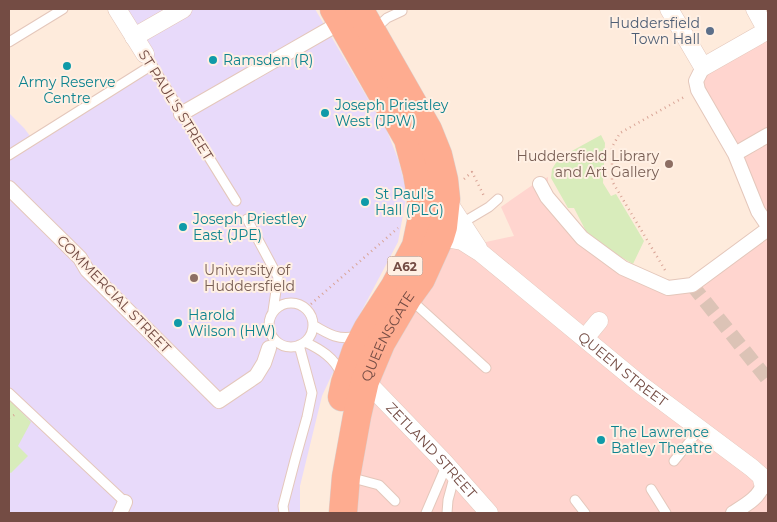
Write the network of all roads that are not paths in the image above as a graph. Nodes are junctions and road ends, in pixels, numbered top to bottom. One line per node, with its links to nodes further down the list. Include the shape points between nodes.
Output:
1 (62, 9): 12 (lane)
2 (117, 9): 11 (street, ST PAUL'S STREET)
3 (183, 9): 11 (street)
4 (359, 9): 10 (highway, QUEENSGATE / A62)
5 (670, 9): 14 (street)
6 (755, 9): 9 (street)
7 (402, 11): 10 (lane)
8 (332, 18): 15 (street); 24 (highway, QUEENSGATE / A62, via 408,139 421,196)
9 (768, 30): 14 (street)
10 (372, 32): 24 (highway, QUEENSGATE / A62, via 428,130 438,155 446,198)
11 (134, 37): 13 (street, ST PAUL'S STREET)
12 (9, 42)
13 (148, 60): 15 (lane, ST PAUL'S STREET); 18 (lane)
14 (703, 67): 17 (street, via 696,81 698,90)
15 (181, 114): 22 (lane, ST PAUL'S STREET)
16 (768, 135): 17 (street)
17 (735, 154): 25 (street)
18 (9, 155)
19 (540, 184): 25 (street, via 557,210 582,238 623,268 668,288 692,285)
20 (9, 188): 34 (street, COMMERCIAL STREET, via 218,401 256,376)
21 (498, 199): 24 (lane, via 489,207)
22 (236, 201)
23 (247, 218): 28 (lane, via 278,277)
24 (441, 227): 26 (street, QUEEN STREET); 26 (street, QUEEN STREET); 27 (highway, QUEENSGATE / A62, via 421,279); 31 (highway, QUEENSGATE / A62, via 416,246)
25 (768, 228)
26 (482, 253): 32 (street, QUEEN STREET)
27 (408, 297): 35 (lane); 36 (highway, QUEENSGATE / A62, via 382,343)
28 (273, 312): 30 (lane, via 285,303 299,304 309,312); 33 (lane, via 269,326 276,341 287,346)
29 (599, 321): 32 (street)
30 (313, 325): 31 (lane, via 331,336 347,338); 33 (lane, via 312,333)
31 (368, 328): 36 (highway, QUEENSGATE / A62, via 356,351)
32 (585, 338): 38 (street, QUEEN STREET)
33 (302, 343): 36 (lane, via 318,348); 48 (lane, via 312,393 283,506)
34 (269, 348)
35 (486, 368)
36 (354, 377): 39 (street, ZETLAND STREET); 42 (highway, QUEENSGATE / A62, via 357,416); 49 (highway, QUEENSGATE / A62, via 337,425)
37 (9, 393): 47 (lane)
38 (699, 430): 40 (lane); 43 (street, QUEEN STREET, via 752,468)
39 (443, 461): 41 (street, ZETLAND STREET); 51 (lane, via 444,471)
40 (674, 461)
41 (455, 474): 52 (lane); 53 (street, ZETLAND STREET)
42 (346, 477): 46 (lane, via 379,486); 50 (highway, QUEENSGATE / A62)
43 (767, 483): 56 (street, via 759,494)
44 (652, 489): 55 (lane)
45 (575, 500): 54 (lane)
46 (395, 501)
47 (123, 508)
48 (284, 513)
49 (325, 513)
50 (343, 513)
51 (426, 513)
52 (447, 513)
53 (489, 513)
54 (585, 513)
55 (666, 513)
56 (733, 513)

